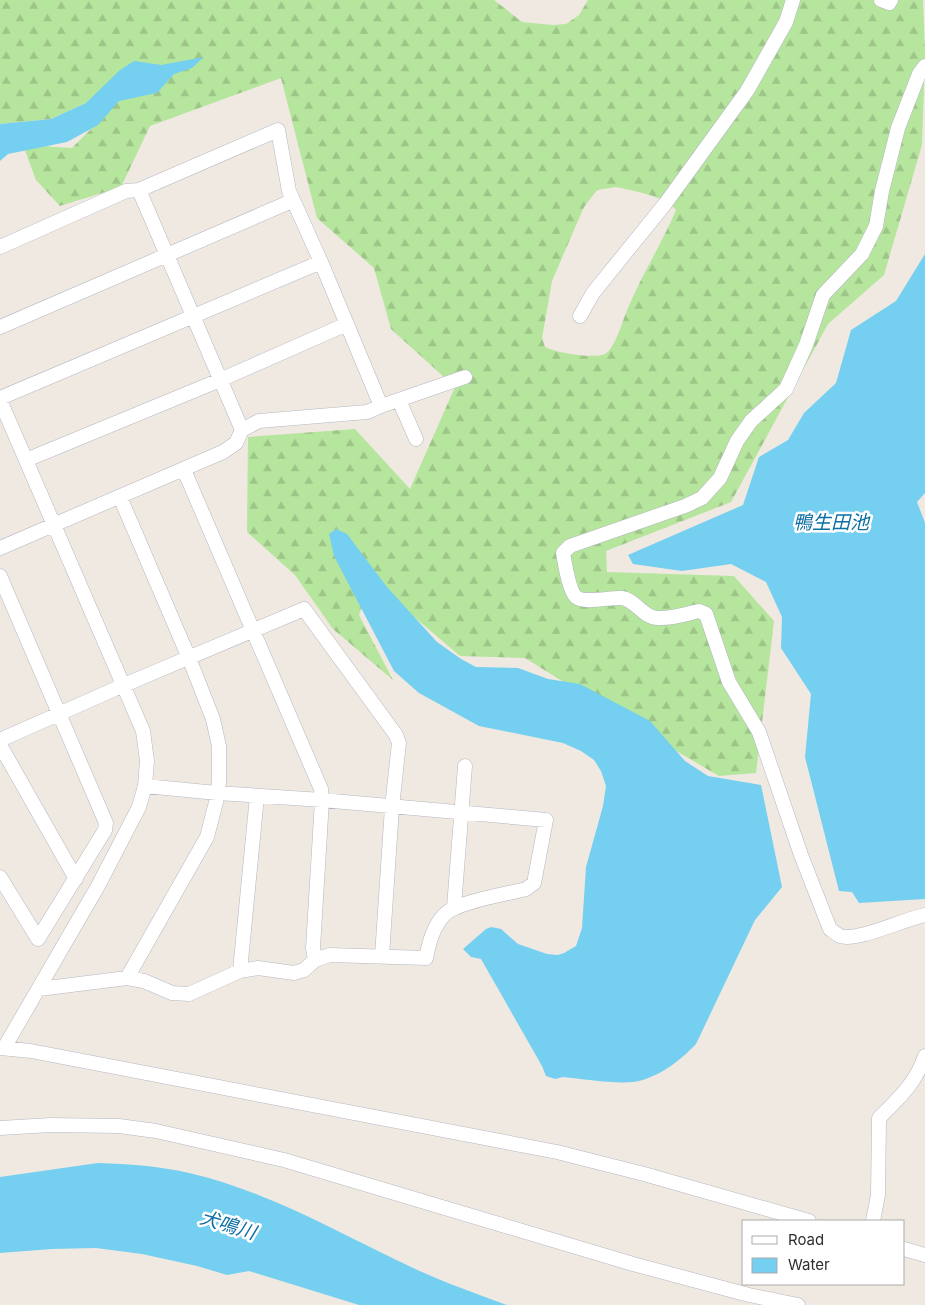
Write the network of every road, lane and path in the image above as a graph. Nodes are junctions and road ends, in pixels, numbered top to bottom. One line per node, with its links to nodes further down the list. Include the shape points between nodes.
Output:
1 (793, 0): 10 (street, via 786,22 747,91 665,204 593,293)
2 (881, 0): 3 (street, via 889,3)
3 (891, 0)
4 (925, 66): 43 (street, via 898,128 876,226 862,254 823,295 806,345 786,388 751,421 736,441 720,478 702,498 570,546 563,553 576,598 630,600 657,619 700,612 706,614 729,682 759,732 830,929 839,936 854,937)
5 (138, 190): 6 (street, via 278,130); 7 (street, via 126,191); 8 (street)
6 (292, 200): 8 (street); 9 (street)
7 (0, 247)
8 (166, 256): 11 (street); 13 (street)
9 (321, 262): 11 (street); 12 (street)
10 (580, 316)
11 (193, 317): 15 (street); 16 (street)
12 (347, 324): 15 (street); 18 (street)
13 (0, 327)
14 (465, 377): 17 (street)
15 (220, 380): 19 (street); 21 (street)
16 (0, 399): 21 (street)
17 (399, 400): 18 (street); 20 (street)
18 (382, 406): 19 (street, via 367,412 259,421)
19 (242, 430): 22 (street, via 236,443 223,452)
20 (416, 439)
21 (26, 460): 24 (street)
22 (184, 470): 23 (street); 27 (street)
23 (120, 497): 24 (street); 28 (street)
24 (54, 526): 25 (street); 29 (street)
25 (0, 548)
26 (0, 576): 30 (street)
27 (252, 631): 28 (street); 37 (street, via 321,789); 38 (street, via 304,609 396,735 399,743)
28 (190, 658): 29 (street); 35 (street, via 213,718 219,746)
29 (124, 685): 30 (street); 34 (street, via 143,732 147,761)
30 (59, 714): 31 (street); 41 (street, via 106,823)
31 (0, 740)
32 (0, 745): 41 (street)
33 (465, 766): 39 (street)
34 (145, 786): 35 (street); 48 (street, via 139,807 98,886)
35 (217, 793): 36 (street); 47 (street, via 206,837)
36 (257, 796): 37 (street); 46 (street)
37 (322, 800): 38 (street); 45 (street, via 313,948)
38 (392, 807): 39 (street); 44 (street)
39 (460, 813): 42 (street); 42 (street, via 546,820 534,884 526,889)
40 (0, 877): 41 (street, via 38,939)
41 (76, 879)
42 (454, 907): 44 (street, via 444,915 430,937 426,958)
43 (925, 915)
44 (382, 956): 45 (street, via 330,955)
45 (315, 960): 46 (street, via 304,970 294,973 258,968)
46 (240, 971): 47 (street, via 189,994 172,993 144,981)
47 (127, 978): 48 (street)
48 (39, 990): 49 (street)
49 (2, 1048): 52 (street, via 557,1152)
50 (925, 1056): 53 (street, via 920,1072 907,1090 879,1118 878,1195)
51 (0, 1128): 56 (street, via 119,1126 156,1131 284,1160 633,1264)
52 (805, 1220)
53 (873, 1220)
54 (905, 1249): 55 (street)
55 (925, 1255)
56 (798, 1305)

